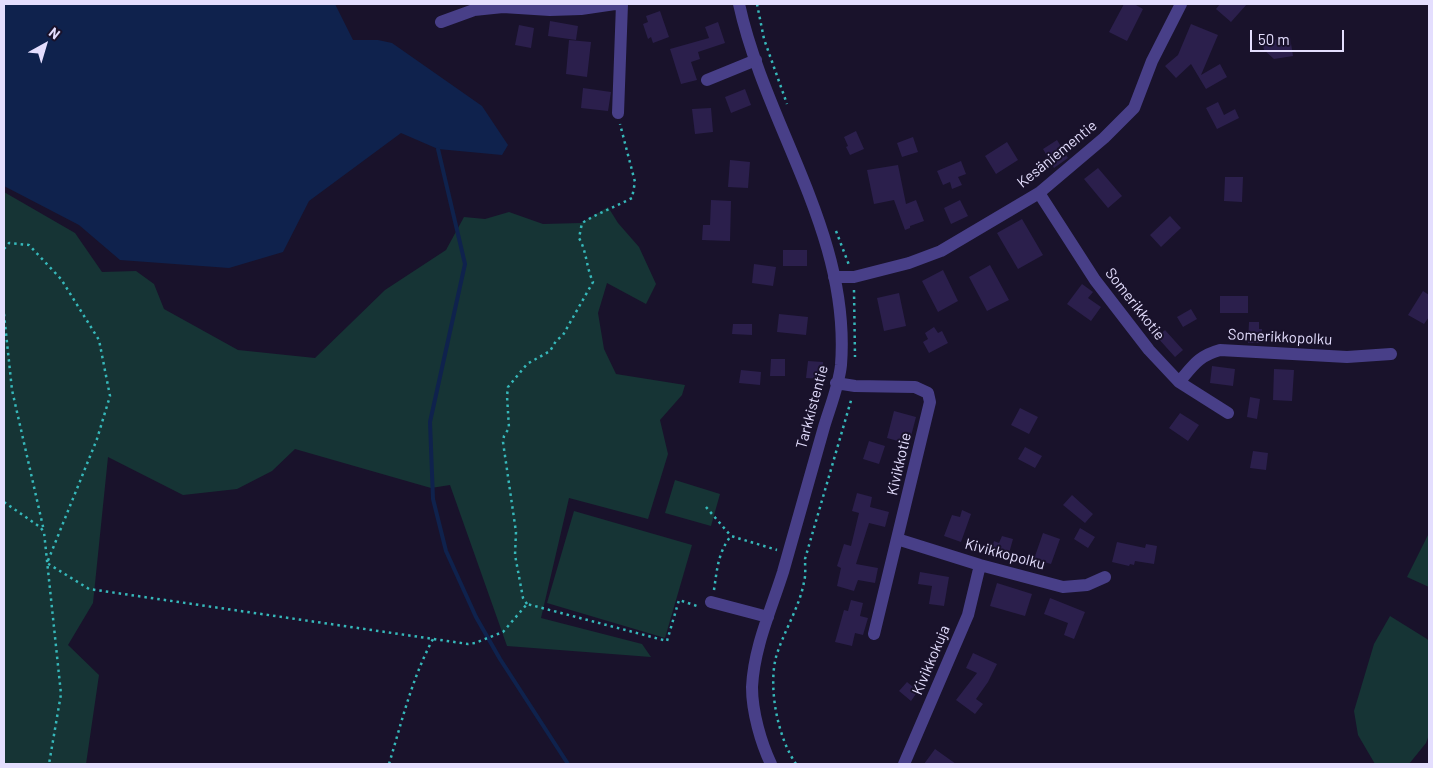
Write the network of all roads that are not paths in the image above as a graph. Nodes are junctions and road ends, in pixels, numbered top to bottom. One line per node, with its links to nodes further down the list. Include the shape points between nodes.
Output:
1 (615, 4): 5 (street, via 550,10 503,7 474,10)
2 (622, 4): 8 (street)
3 (739, 4): 6 (street, Tarkkistentie)
4 (1181, 4): 9 (street, Kesäniementie, via 1152,61 1134,108)
5 (441, 22)
6 (756, 60): 7 (street); 10 (street, Tarkkistentie, via 812,200 826,239)
7 (707, 80)
8 (618, 112)
9 (1040, 193): 10 (street, Kesäniementie, via 940,250 909,263 854,276); 12 (street, Somerikkotie, via 1095,280 1149,350)
10 (834, 277): 13 (street, Tarkkistentie, via 842,344)
11 (1391, 354): 12 (street, Somerikkopolku, via 1348,357 1220,350 1206,354)
12 (1179, 382): 14 (street, Somerikkotie)
13 (836, 383): 15 (street, Kivikkotie, via 915,388 928,394 930,402); 19 (street, Tarkkistentie)
14 (1228, 413)
15 (898, 539): 16 (street, Kivikkopolku); 20 (street, Kivikkotie)
16 (980, 565): 17 (street, Kivikkopolku, via 1063,587 1087,585); 22 (street, Kivikkokuja, via 968,615)
17 (1105, 578)
18 (711, 602): 19 (street)
19 (768, 617): 21 (street, Tarkkistentie, via 754,668 752,689 758,730)
20 (874, 634)
21 (771, 764)
22 (904, 764)

